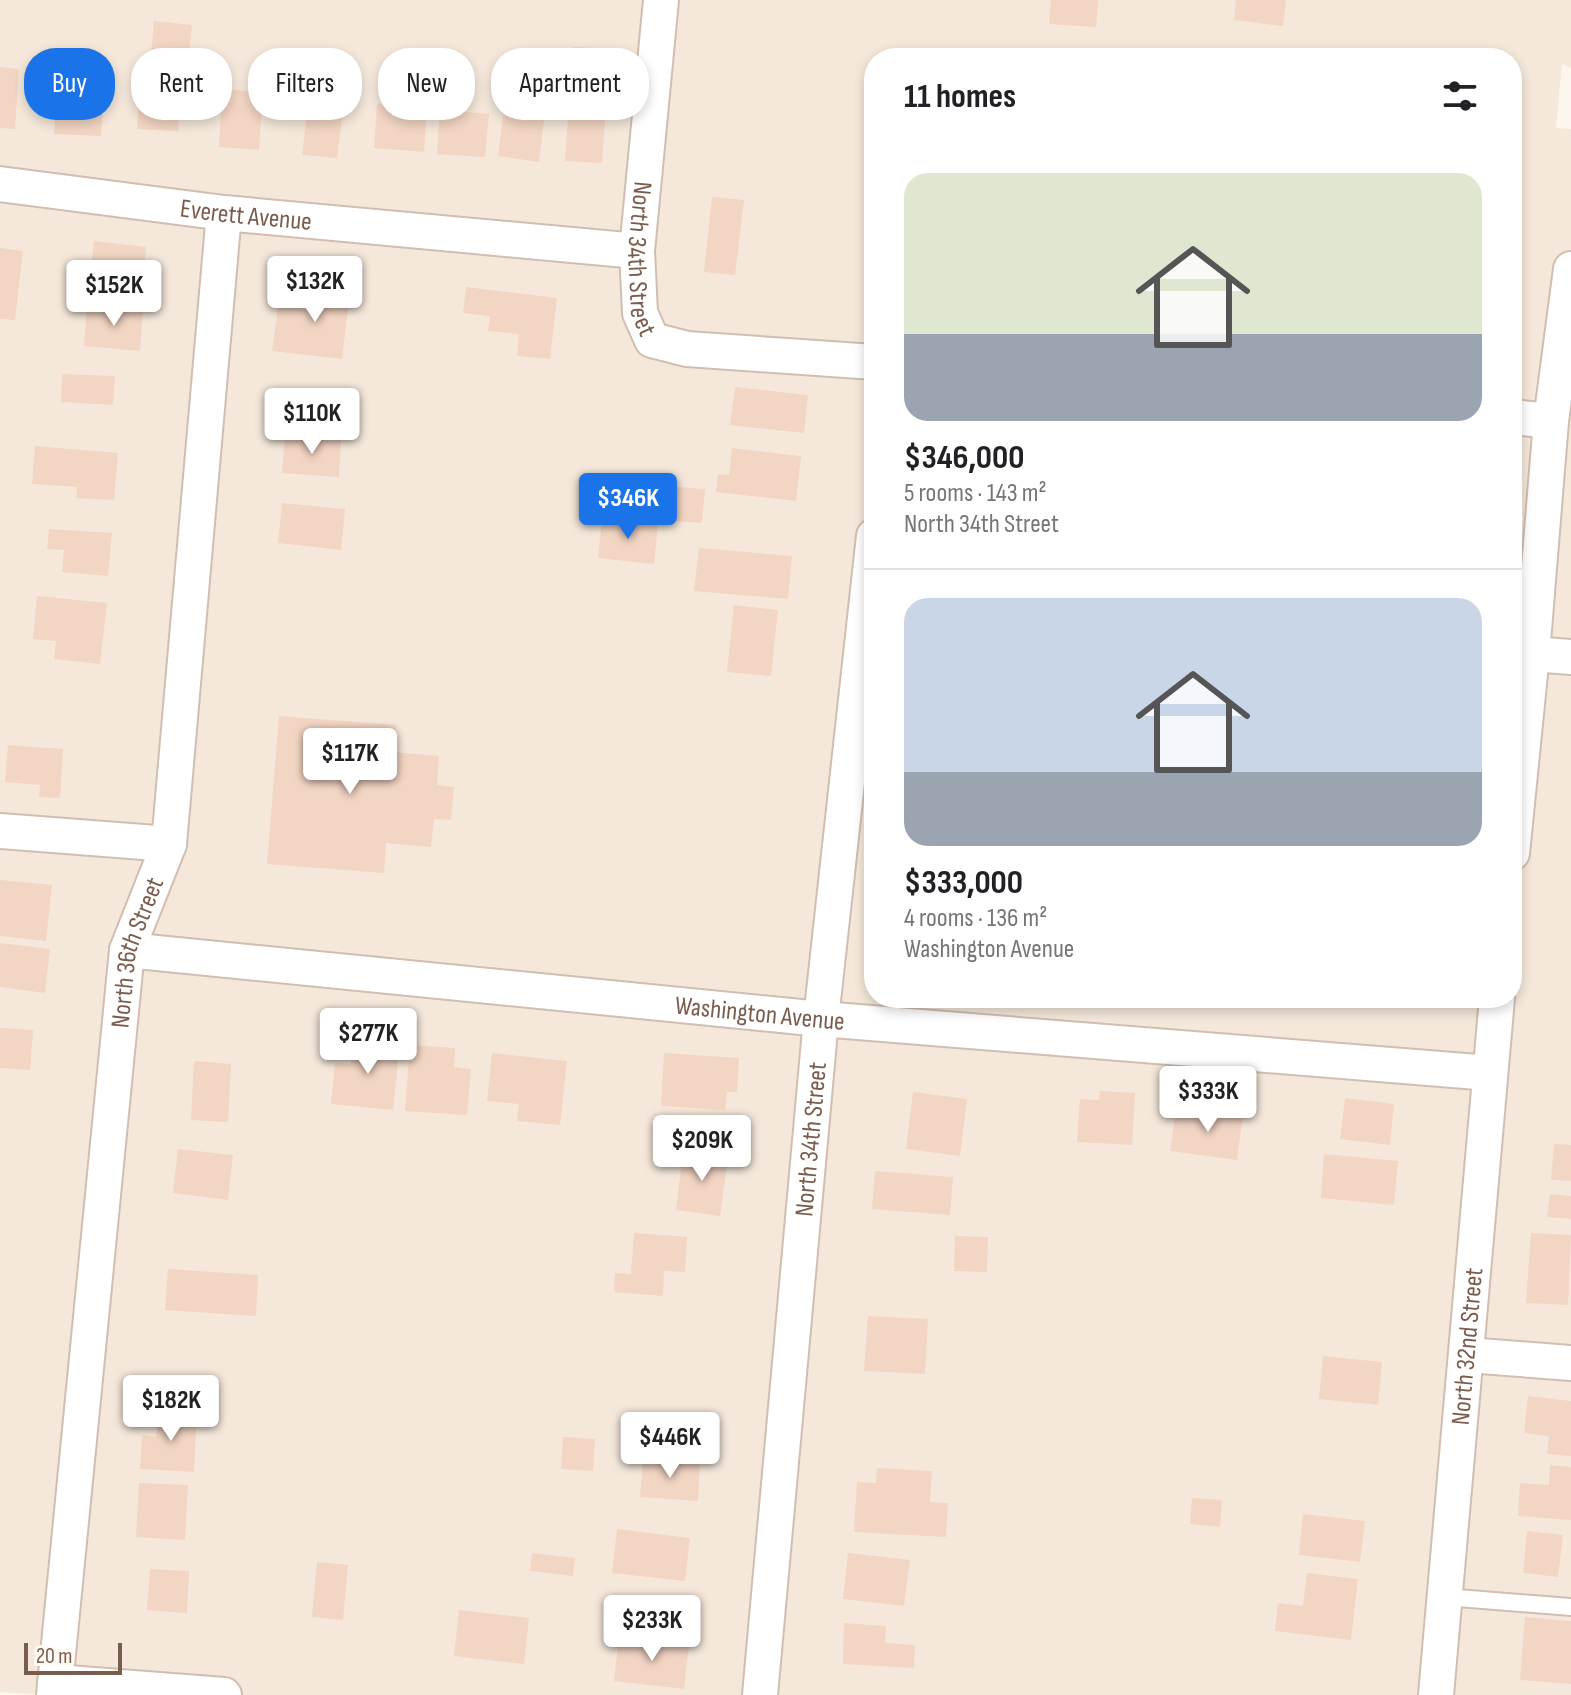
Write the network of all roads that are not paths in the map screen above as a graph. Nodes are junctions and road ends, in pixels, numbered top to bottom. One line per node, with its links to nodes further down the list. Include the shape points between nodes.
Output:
1 (661, 0): 4 (street, North 34th Street)
2 (0, 184): 3 (street, Everett Avenue)
3 (224, 213): 4 (street, Everett Avenue); 14 (street, North 36th Street)
4 (637, 251): 6 (street, North 34th Street, via 640,313 652,340 687,349)
5 (1571, 269): 8 (street)
6 (864, 361)
7 (1522, 418): 8 (street)
8 (1551, 421): 10 (street)
9 (864, 627): 17 (street, North 34th Street)
10 (1532, 654): 11 (street); 12 (street)
11 (1571, 657)
12 (1522, 754)
13 (0, 831): 14 (street)
14 (169, 844): 15 (street, North 36th Street)
15 (127, 950): 17 (street, Washington Avenue); 23 (street, North 36th Street)
16 (1496, 1008): 18 (street, North 32nd Street)
17 (821, 1019): 18 (street, Washington Avenue); 25 (street, North 34th Street)
18 (1490, 1073): 19 (street, North 32nd Street)
19 (1467, 1355): 20 (street); 21 (street, North 32nd Street)
20 (1571, 1363)
21 (1445, 1597): 22 (lane); 26 (street, North 32nd Street)
22 (1571, 1607)
23 (55, 1689): 24 (street)
24 (224, 1695)
25 (760, 1695)
26 (1436, 1695)

